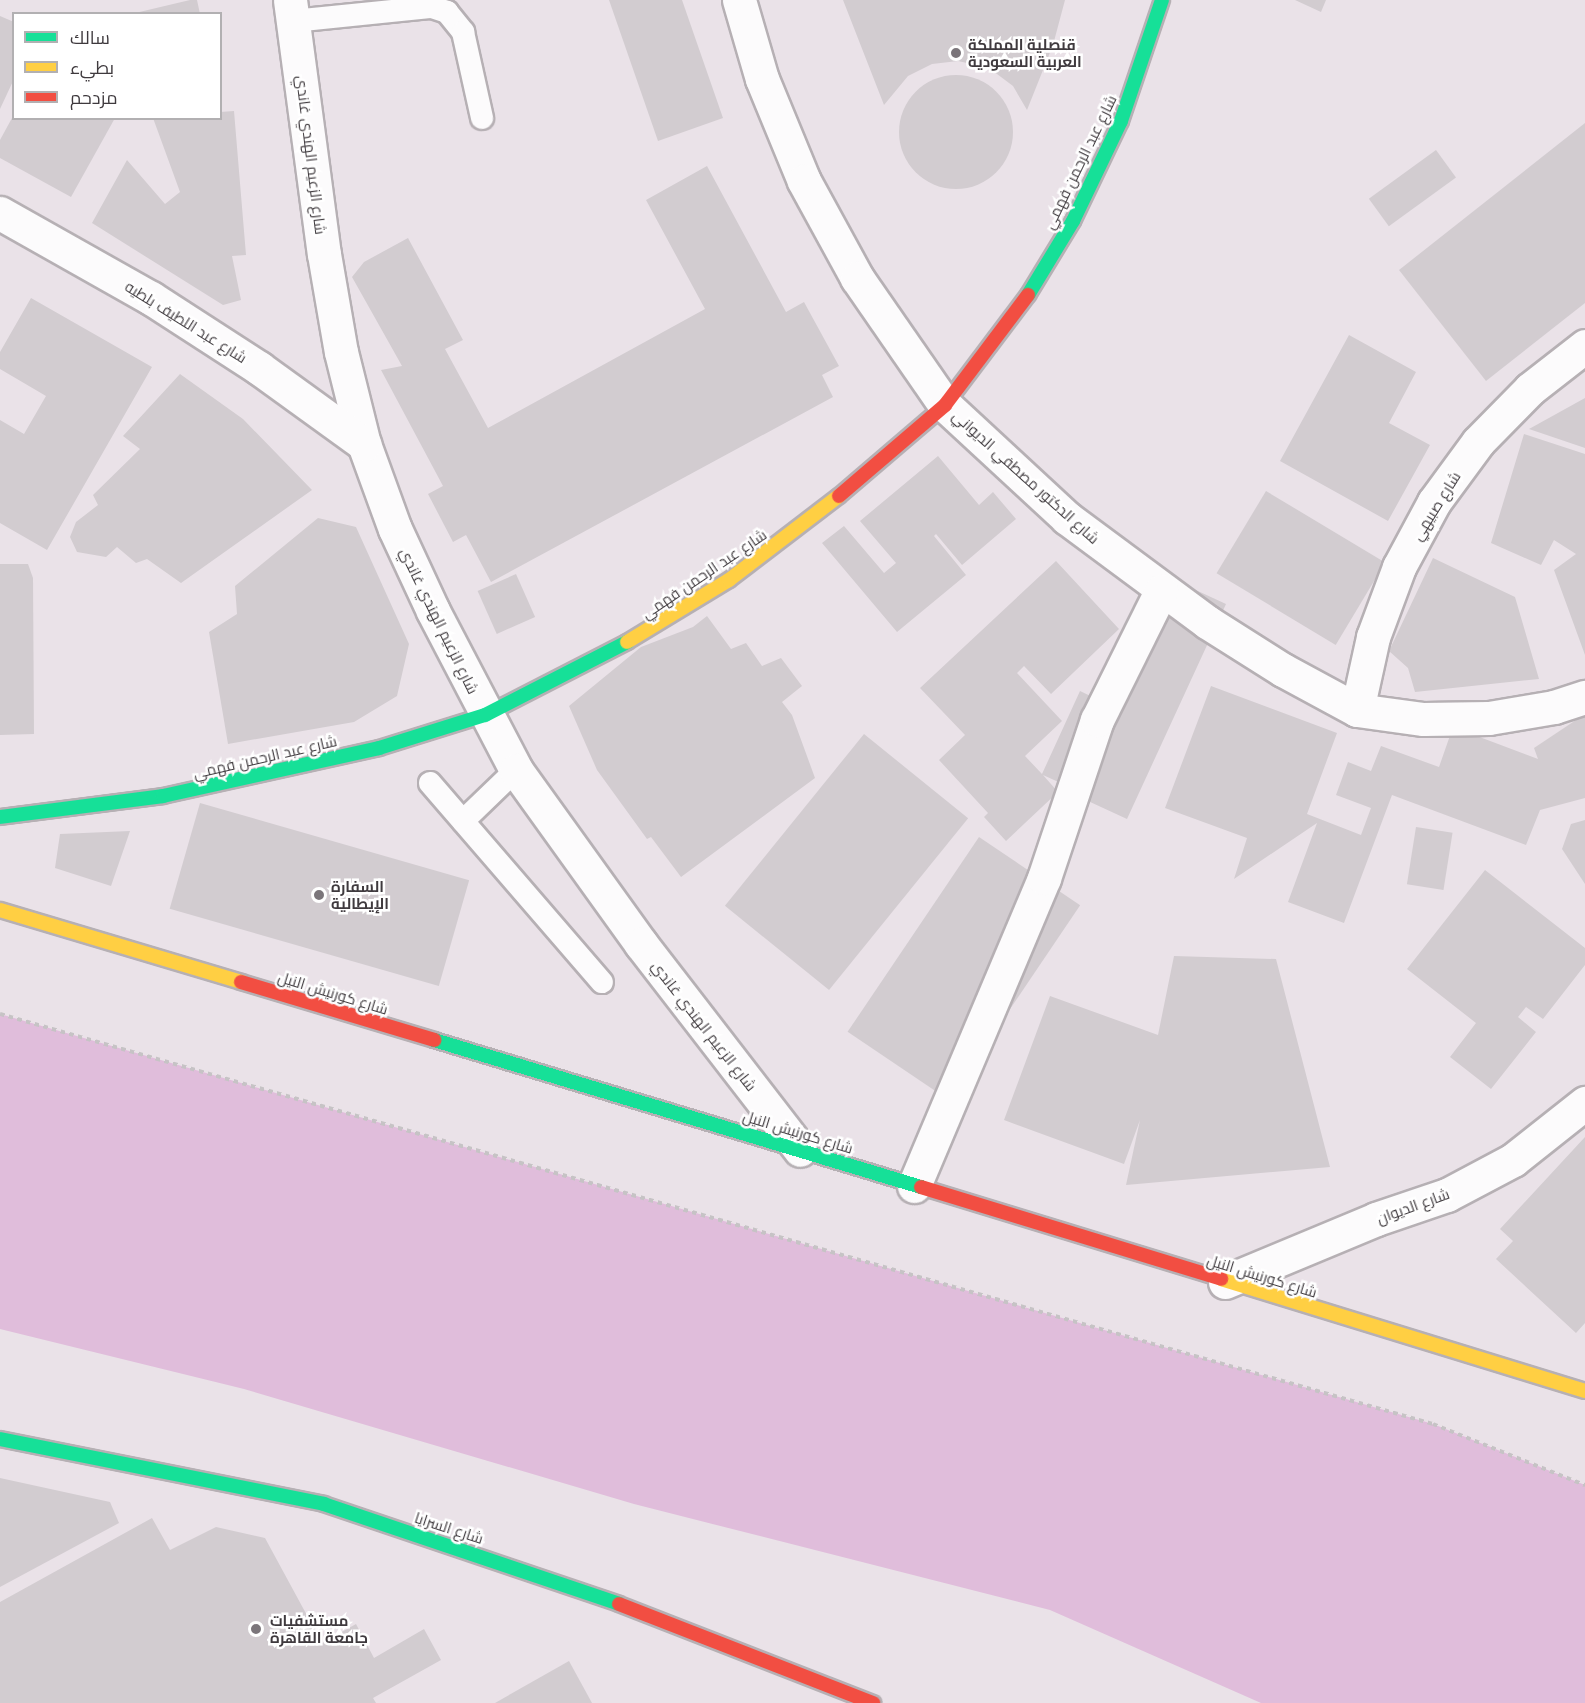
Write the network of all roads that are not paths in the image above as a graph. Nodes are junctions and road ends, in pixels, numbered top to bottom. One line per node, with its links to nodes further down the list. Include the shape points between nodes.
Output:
1 (740, 0): 7 (street, شارع الدكتور مصطفي الديواني, via 762,79 804,181 863,286)
2 (1162, 0): 7 (main road, شارع عبد الرحمن فهمي, via 1122,120 1073,221 1014,317)
3 (292, 10): 4 (lane, via 432,7 447,12 463,32); 8 (street, شارع الزعيم الهندي غاندي, via 324,254)
4 (482, 118)
5 (0, 213): 8 (street, شارع عبد اللطيف بلطيه, via 151,297)
6 (1585, 346): 11 (street, شارع صبيهي, via 1530,389 1478,442 1434,502 1399,567 1380,617)
7 (945, 405): 9 (street, شارع الدكتور مصطفي الديواني, via 1067,518); 12 (main road, شارع عبد الرحمن فهمي, via 804,526 729,580 640,635)
8 (364, 444): 12 (street, شارع الزعيم الهندي غاندي, via 395,529)
9 (1161, 591): 11 (street, شارع الدكتور مصطفي الديواني, via 1283,670); 21 (street, via 1097,720 1044,878)
10 (1585, 697): 11 (street, شارع الدكتور مصطفي الديواني, via 1554,707 1489,718 1423,719)
11 (1357, 710)
12 (485, 715): 13 (street, شارع الزعيم الهندي غاندي); 15 (main road, شارع عبد الرحمن فهمي, via 379,748 272,774 163,796)
13 (516, 770): 16 (lane); 20 (street, شارع الزعيم الهندي غاندي, via 641,944)
14 (430, 783): 16 (lane)
15 (0, 817)
16 (463, 821): 18 (lane)
17 (0, 910): 20 (main road, شارع كورنيش النيل)
18 (602, 982)
19 (1585, 1102): 22 (street, شارع الديوان, via 1513,1160 1447,1195)
20 (800, 1150): 21 (main road, شارع كورنيش النيل)
21 (915, 1186): 22 (main road, شارع كورنيش النيل)
22 (1225, 1282): 23 (main road, شارع كورنيش النيل)
23 (1585, 1391)
24 (0, 1439): 25 (main road, شارع السرايا, via 324,1504 594,1594)
25 (873, 1703)

